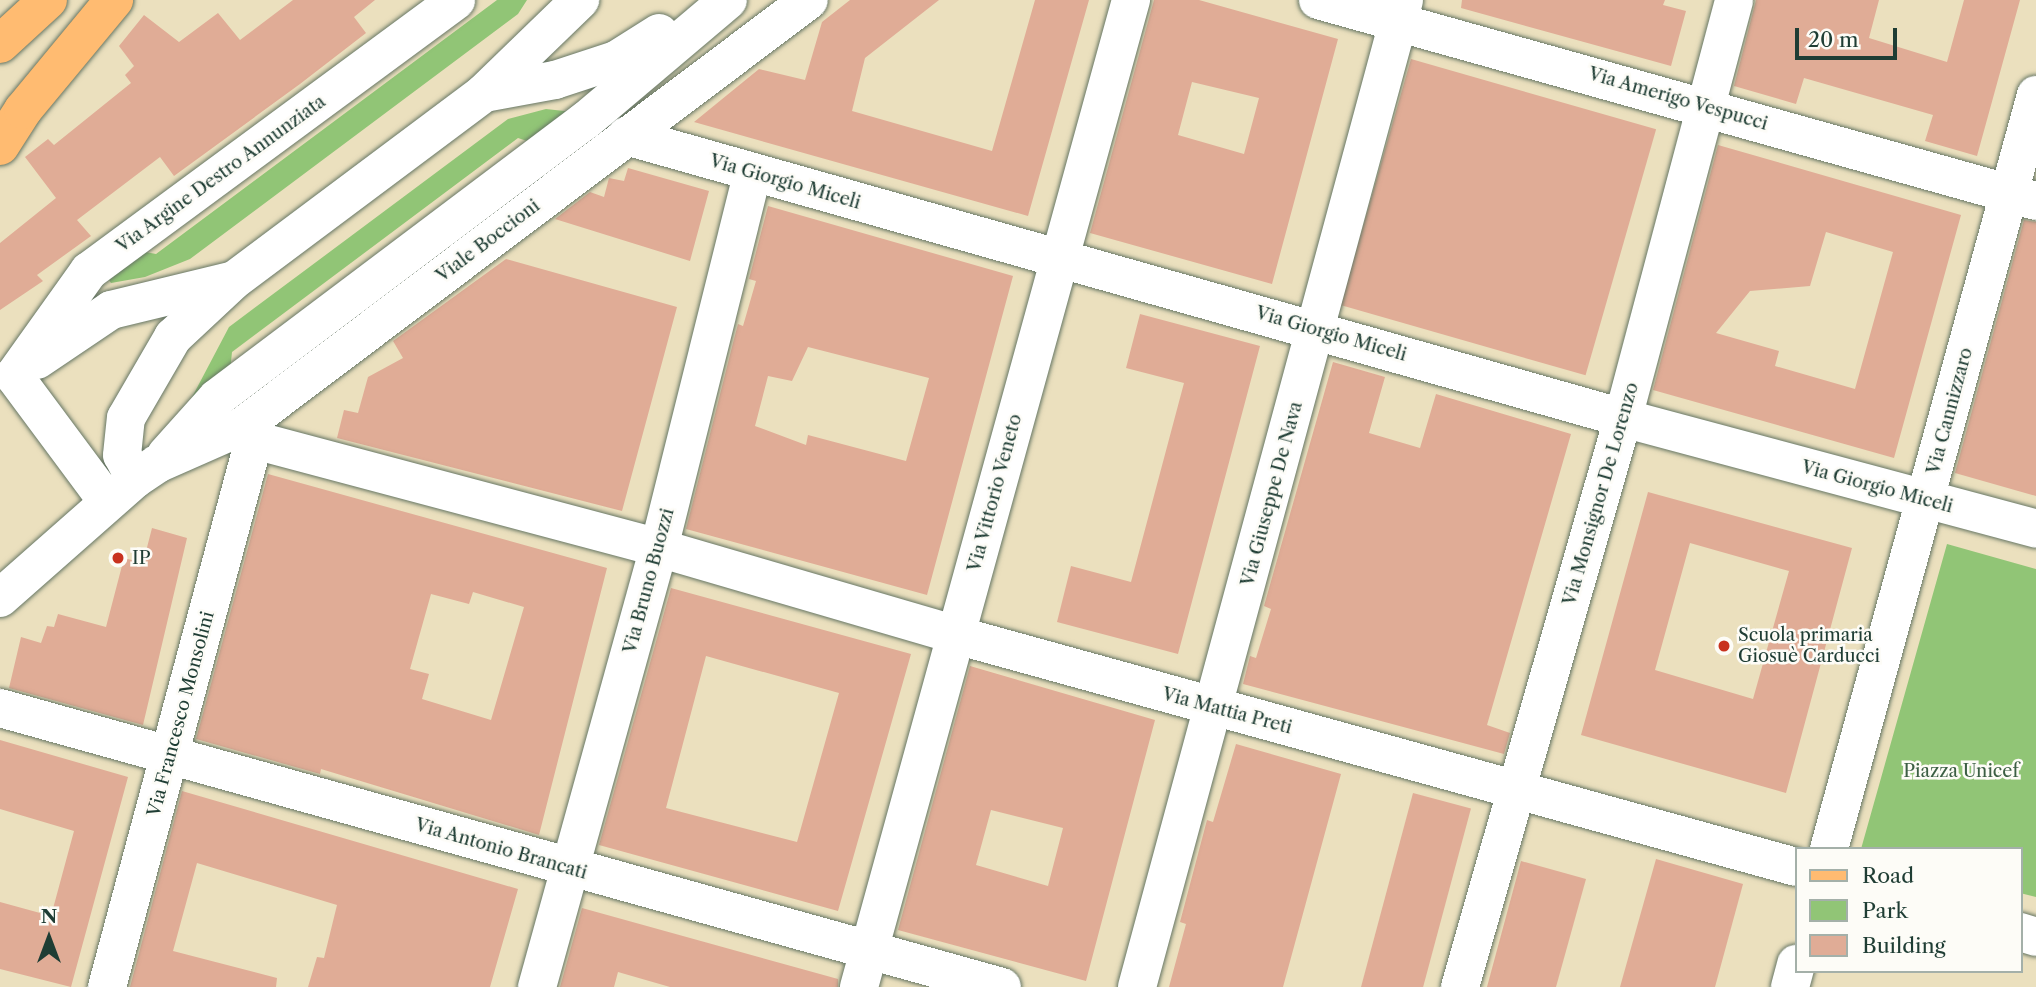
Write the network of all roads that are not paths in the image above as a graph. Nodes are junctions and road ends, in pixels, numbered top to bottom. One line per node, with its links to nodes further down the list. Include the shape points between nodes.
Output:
1 (48, 0): 12 (main road)
2 (114, 0): 17 (main road, via 23,110)
3 (456, 0): 23 (street, Via Argine Destro Annunziata, via 89,271)
4 (580, 0): 13 (street)
5 (711, 0): 13 (street, via 616,60 555,80)
6 (727, 0): 26 (street, Viale Boccioni, via 585,121 217,398)
7 (808, 0): 16 (street, Viale Boccioni)
8 (1131, 0): 20 (street, Via Vittorio Veneto)
9 (1318, 0): 11 (street, Via Amerigo Vespucci)
10 (1734, 0): 15 (street, Via Monsignor De Lorenzo)
11 (1402, 11): 15 (street, Via Amerigo Vespucci); 22 (street, Via Giuseppe De Nava)
12 (0, 44)
13 (484, 93): 21 (street)
14 (2036, 95): 19 (street, Via Cannizzaro)
15 (1704, 105): 19 (street, Via Amerigo Vespucci); 24 (street, Via Monsignor De Lorenzo)
16 (626, 136): 18 (street, Via Giorgio Miceli); 25 (street, Viale Boccioni)
17 (0, 146)
18 (752, 174): 20 (street, Via Giorgio Miceli); 29 (street, Via Bruno Buozzi)
19 (2022, 197): 27 (street, Via Cannizzaro)
20 (1060, 259): 22 (street, Via Giorgio Miceli); 31 (street, Via Vittorio Veneto)
21 (233, 281): 23 (street, via 111,310); 26 (street, via 173,337 126,418 122,455)
22 (1317, 329): 24 (street, Via Giorgio Miceli); 32 (street, Via Giuseppe De Nava)
23 (7, 380): 26 (street)
24 (1623, 418): 27 (street, Via Giorgio Miceli); 35 (street, Via Monsignor De Lorenzo)
25 (248, 433): 26 (street, Viale Boccioni); 29 (street, Via Mattia Preti); 34 (street, Via Francesco Monsolini)
26 (133, 482): 30 (street, Viale Boccioni)
27 (1925, 501): 28 (street, Via Giorgio Miceli); 36 (street, Via Cannizzaro)
28 (2036, 529)
29 (659, 548): 31 (street, Via Mattia Preti); 38 (street, Via Bruno Buozzi)
30 (0, 598)
31 (956, 635): 32 (street, Via Mattia Preti); 39 (street, Via Vittorio Veneto)
32 (1213, 707): 35 (street, Via Mattia Preti); 44 (street, Via Giuseppe De Nava)
33 (0, 708): 34 (street, Via Antonio Brancati)
34 (170, 756): 38 (street, Via Antonio Brancati); 40 (street, Via Francesco Monsolini)
35 (1517, 788): 37 (street, Via Mattia Preti); 45 (street, Via Monsignor De Lorenzo)
36 (1830, 847)
37 (1794, 866)
38 (568, 869): 39 (street, Via Antonio Brancati); 41 (street, Via Bruno Buozzi)
39 (869, 951): 42 (street, Via Vittorio Veneto); 43 (street, Via Antonio Brancati)
40 (107, 987)
41 (537, 987)
42 (859, 987)
43 (1003, 987)
44 (1137, 987)
45 (1460, 987)

